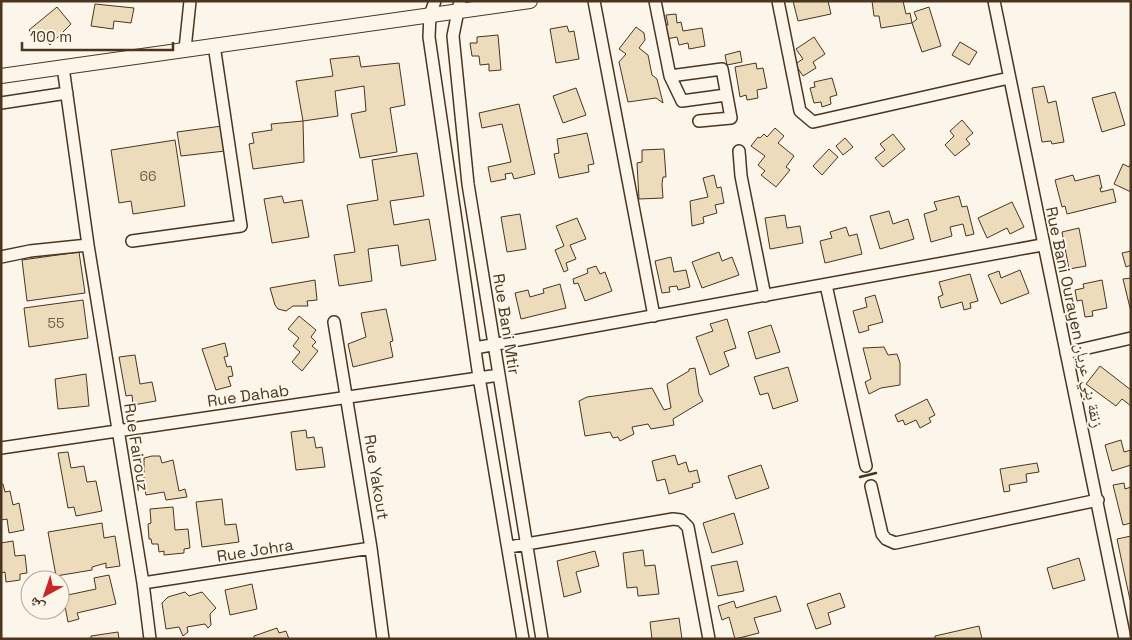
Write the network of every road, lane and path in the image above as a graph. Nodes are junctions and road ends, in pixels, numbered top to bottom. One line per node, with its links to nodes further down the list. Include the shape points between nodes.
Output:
1 (190, 1): 11 (street)
2 (530, 1): 7 (main road)
3 (594, 1): 27 (street)
4 (655, 1): 14 (street)
5 (778, 1): 15 (street, via 800,111 813,122)
6 (994, 1): 15 (street, Rue Bani Ourayen زنقة بني عريان)
7 (499, 3): 8 (main road)
8 (458, 7): 9 (main road); 30 (street, Rue Bani Mtir, via 453,36 468,184)
9 (433, 8): 10 (main road); 31 (street, via 429,36)
10 (214, 45): 11 (main road); 21 (street, via 240,226)
11 (186, 49): 12 (main road)
12 (63, 67): 13 (main road); 16 (street, Rue Fairouz)
13 (1, 76)
14 (670, 76): 17 (street, via 682,101); 17 (street, via 722,69)
15 (1009, 78): 23 (street, Rue Bani Ourayen زنقة بني عريان)
16 (67, 93): 18 (street); 22 (street, Rue Fairouz)
17 (726, 95): 19 (street, via 730,118)
18 (1, 103)
19 (699, 121)
20 (739, 151): 26 (street)
21 (132, 241)
22 (88, 245): 24 (street); 36 (street, Rue Fairouz)
23 (1042, 245): 25 (street); 32 (street, Rue Bani Ourayen زنقة بني عريان)
24 (1, 257)
25 (826, 285): 26 (street); 38 (street)
26 (765, 296): 27 (street)
27 (654, 316): 30 (street)
28 (334, 322): 35 (street, Rue Yakout)
29 (1131, 338): 32 (street)
30 (495, 344): 31 (street); 33 (street, Rue Bani Mtir)
31 (475, 348): 34 (street)
32 (1066, 353): 40 (street, Rue Bani Ourayen زنقة بني عريان)
33 (499, 375): 34 (street, Rue Dahab); 41 (street, Rue Bani Mtir)
34 (479, 377): 35 (street, Rue Dahab); 42 (street)
35 (348, 397): 36 (street, Rue Dahab); 43 (street, Rue Yakout)
36 (118, 430): 37 (street, Rue Dahab); 44 (street, Rue Fairouz)
37 (1, 448)
38 (866, 466)
39 (871, 486): 40 (street, via 882,534 895,543)
40 (1098, 500): 50 (street, Rue Bani Ourayen زنقة بني عريان)
41 (527, 545): 42 (street); 48 (street, Rue Bani Mtir); 49 (street, via 681,520 688,527)
42 (509, 547): 47 (street)
43 (371, 548): 44 (street, Rue Johra); 46 (street, Rue Yakout)
44 (143, 583): 45 (street, Rue Fairouz)
45 (150, 639)
46 (383, 639)
47 (523, 639)
48 (542, 639)
49 (709, 639)
50 (1125, 639)

